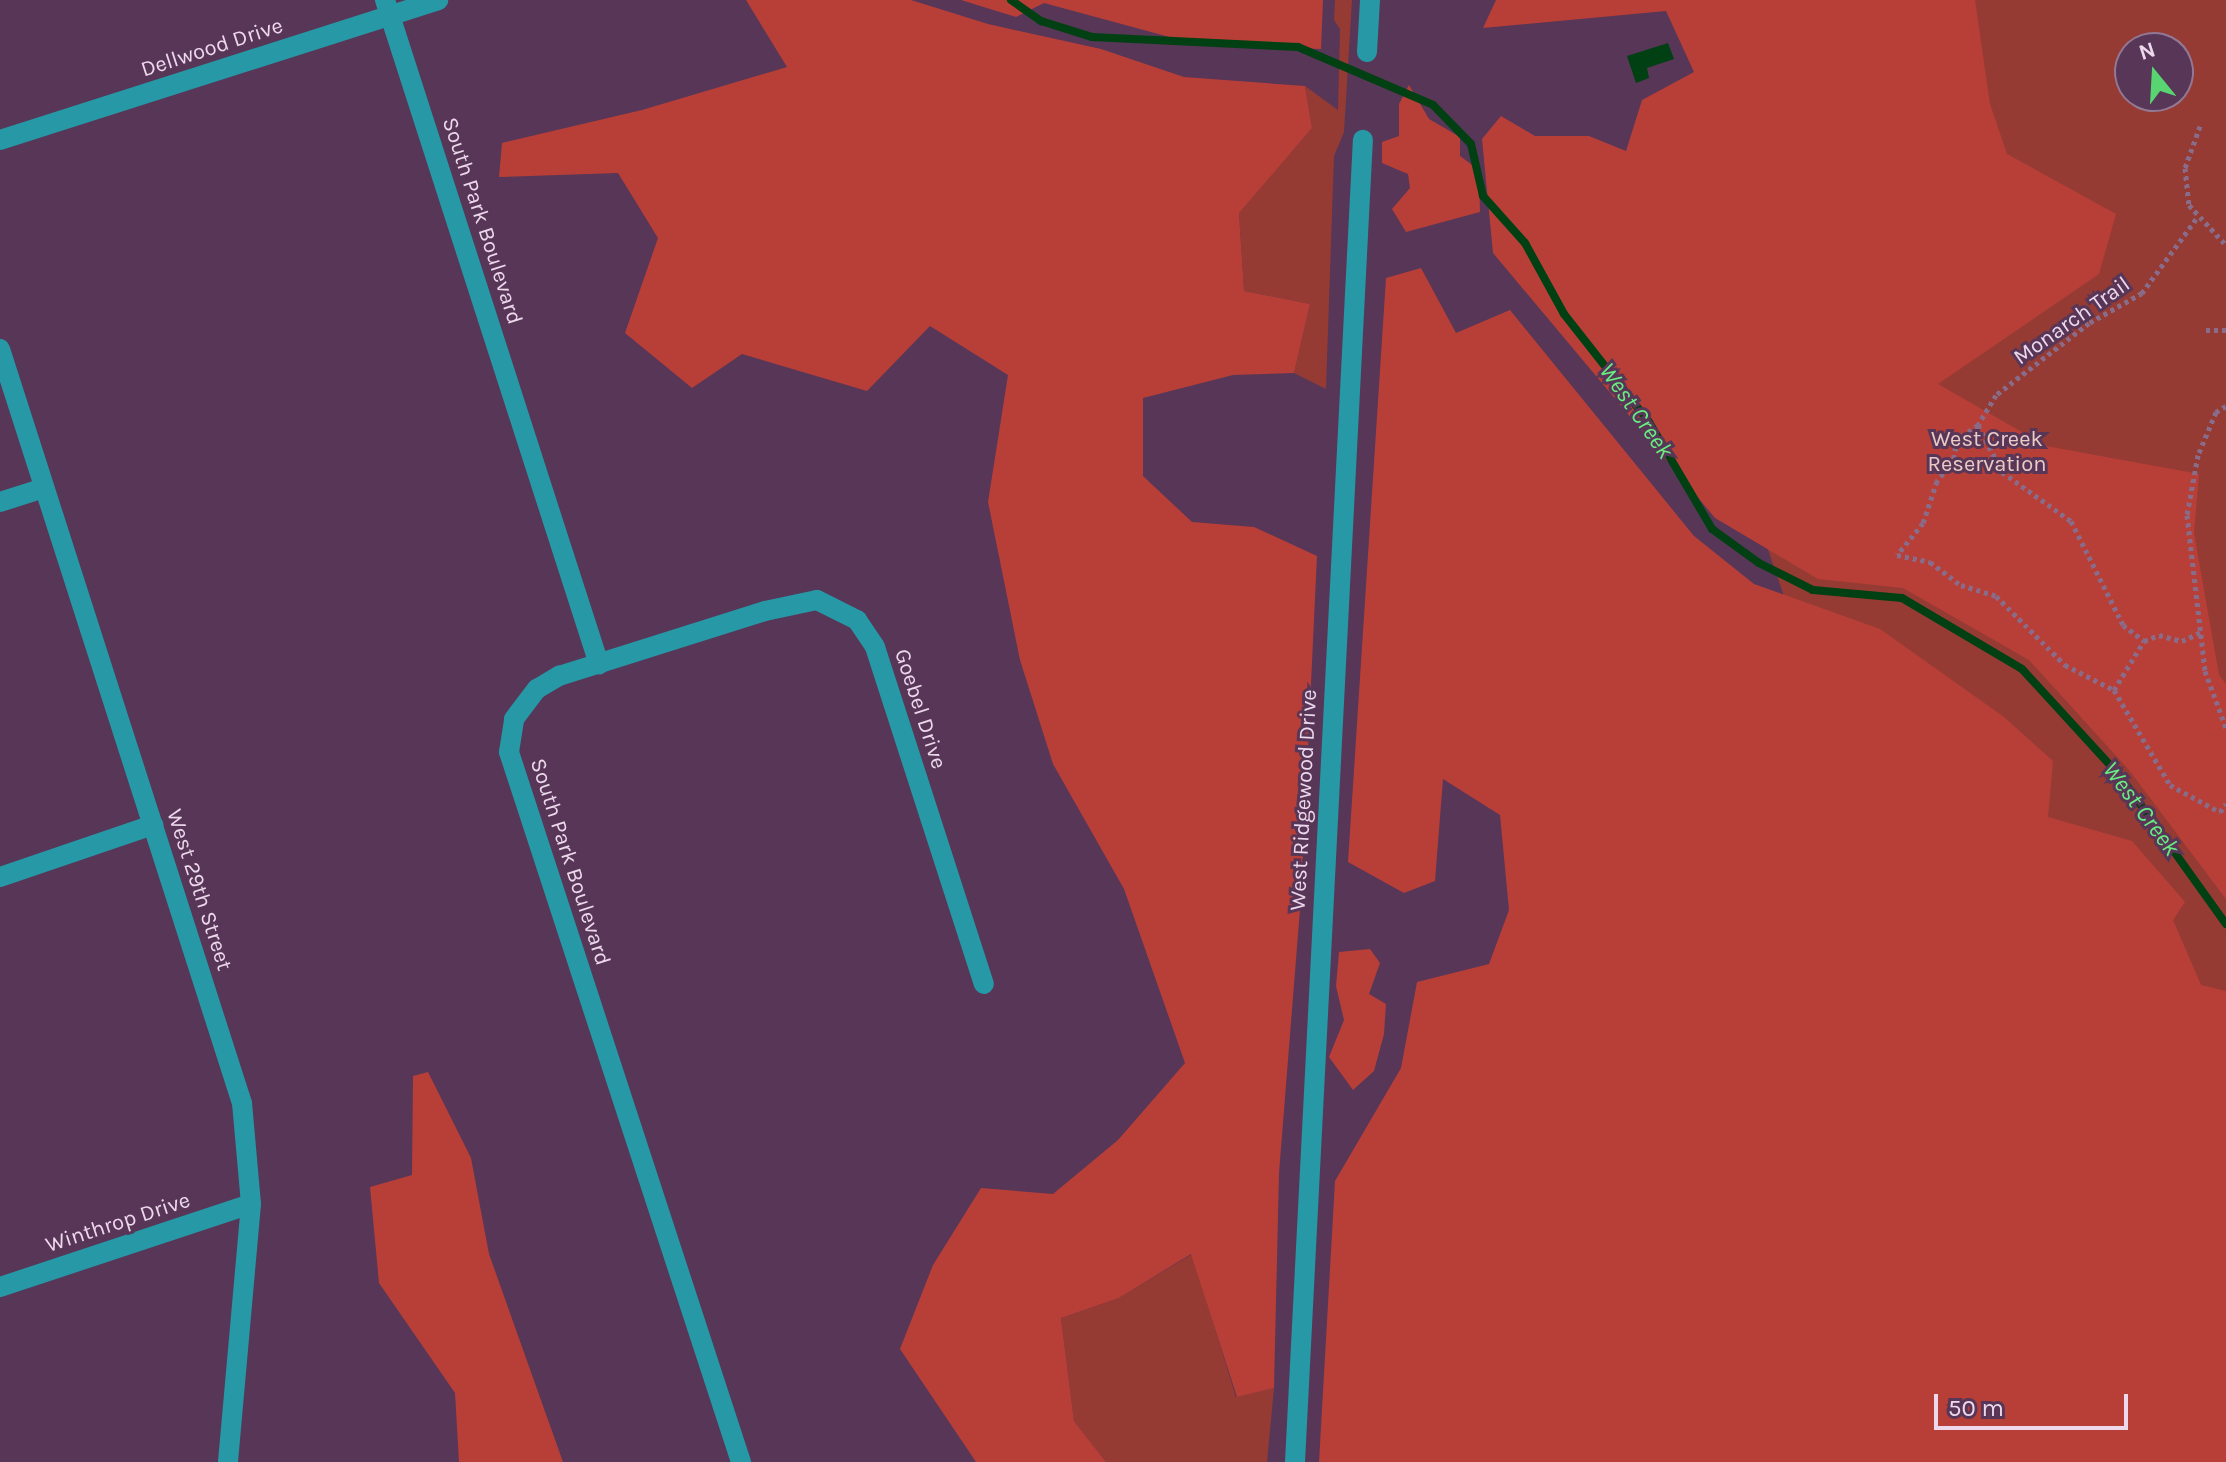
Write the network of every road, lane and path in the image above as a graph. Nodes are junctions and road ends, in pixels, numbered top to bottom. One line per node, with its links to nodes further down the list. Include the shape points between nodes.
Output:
1 (438, 0): 3 (street, Dellwood Drive)
2 (1370, 0): 4 (street)
3 (388, 9): 6 (street, Dellwood Drive); 19 (street, South Park Boulevard)
4 (1367, 52)
5 (2200, 126): 8 (path, via 2185,168)
6 (0, 140)
7 (1363, 140): 30 (street, West Ridgewood Drive)
8 (2196, 219): 9 (path); 14 (path, Monarch Trail, via 2142,293 2089,323 1996,395)
9 (2226, 245)
10 (2206, 330): 11 (path)
11 (2226, 330)
12 (0, 349): 15 (street, West 29th Street)
13 (2226, 406): 17 (path, via 2216,412 2198,455 2187,515)
14 (1978, 425): 18 (path, via 2002,472 2071,521 2123,625); 20 (path, Monarch Trail, via 1957,439 1953,461 1937,481 1923,523 1897,555 1930,562 1961,585 1996,596 2065,665)
15 (44, 488): 16 (street); 23 (street, West 29th Street)
16 (0, 502)
17 (2201, 632): 18 (path, via 2182,641 2159,635); 21 (path, via 2205,671)
18 (2144, 641): 20 (path)
19 (599, 664): 25 (street, Goebel Drive, via 765,611 817,600 857,620 875,647); 29 (street, South Park Boulevard, via 537,689 514,719 509,752)
20 (2114, 690): 22 (path, via 2170,785 2220,812)
21 (2226, 728)
22 (2226, 804)
23 (153, 825): 24 (street); 26 (street, West 29th Street, via 242,1103)
24 (0, 877)
25 (984, 984)
26 (251, 1204): 27 (street, Winthrop Drive); 28 (street, West 29th Street)
27 (0, 1287)
28 (228, 1462)
29 (741, 1462)
30 (1295, 1462)

